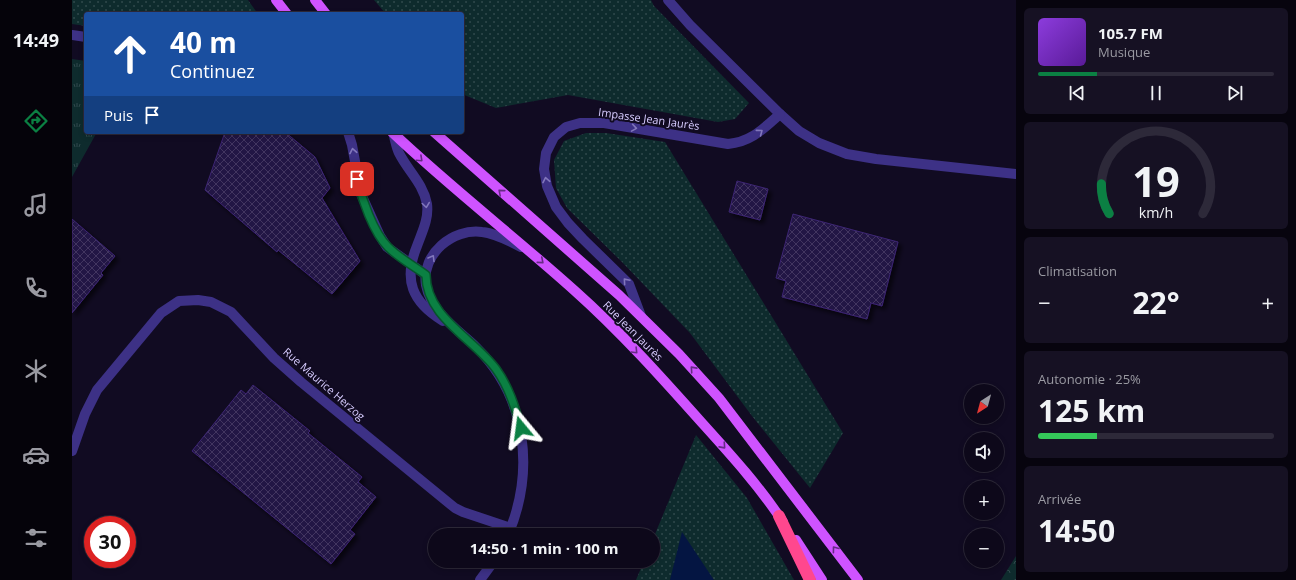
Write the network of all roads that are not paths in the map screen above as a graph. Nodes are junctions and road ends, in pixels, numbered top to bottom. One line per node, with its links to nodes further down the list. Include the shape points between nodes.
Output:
1 (276, 0): 4 (main road)
2 (315, 0): 5 (main road)
3 (668, 0): 8 (street)
4 (285, 12)
5 (324, 12)
6 (72, 35): 7 (street)
7 (84, 37)
8 (780, 114): 13 (street, via 799,131 846,154); 17 (street, Impasse Jean Jaurès, one-way to 8, via 629,284 583,239 556,207 547,186 544,169 546,153 554,137 566,127 580,123 604,124 728,144 741,143)
9 (349, 134): 15 (street, one-way to 9, via 387,246 368,213 361,194)
10 (393, 134): 15 (street, one-way to 15, via 399,153 423,189 427,204 427,215)
11 (394, 134): 14 (main road, Rue Jean Jaurès, one-way to 14, via 443,179)
12 (436, 134): 17 (main road, Rue Jean Jaurès, one-way to 12)
13 (1016, 174)
14 (527, 249): 16 (street, one-way to 14, via 431,257 442,244 456,235 482,232); 20 (main road, Rue Jean Jaurès, one-way to 20, via 576,291 649,365 738,463)
15 (411, 264): 16 (street); 18 (street, via 411,280 417,298 427,310)
16 (426, 275): 18 (street, via 430,296)
17 (641, 316): 27 (main road, Rue Jean Jaurès, one-way to 17, via 719,398)
18 (455, 328): 22 (street, via 485,355 495,368 510,394 521,428 523,488)
19 (72, 451): 21 (street, Rue Maurice Herzog, via 85,414 97,390 161,313 179,301 211,302 231,312 274,358 301,382 455,508)
20 (779, 516): 25 (highway); 26 (main road, Rue Jean Jaurès)
21 (503, 528)
22 (511, 528)
23 (489, 568): 24 (street)
24 (480, 580)
25 (810, 580)
26 (822, 580)
27 (858, 580)

